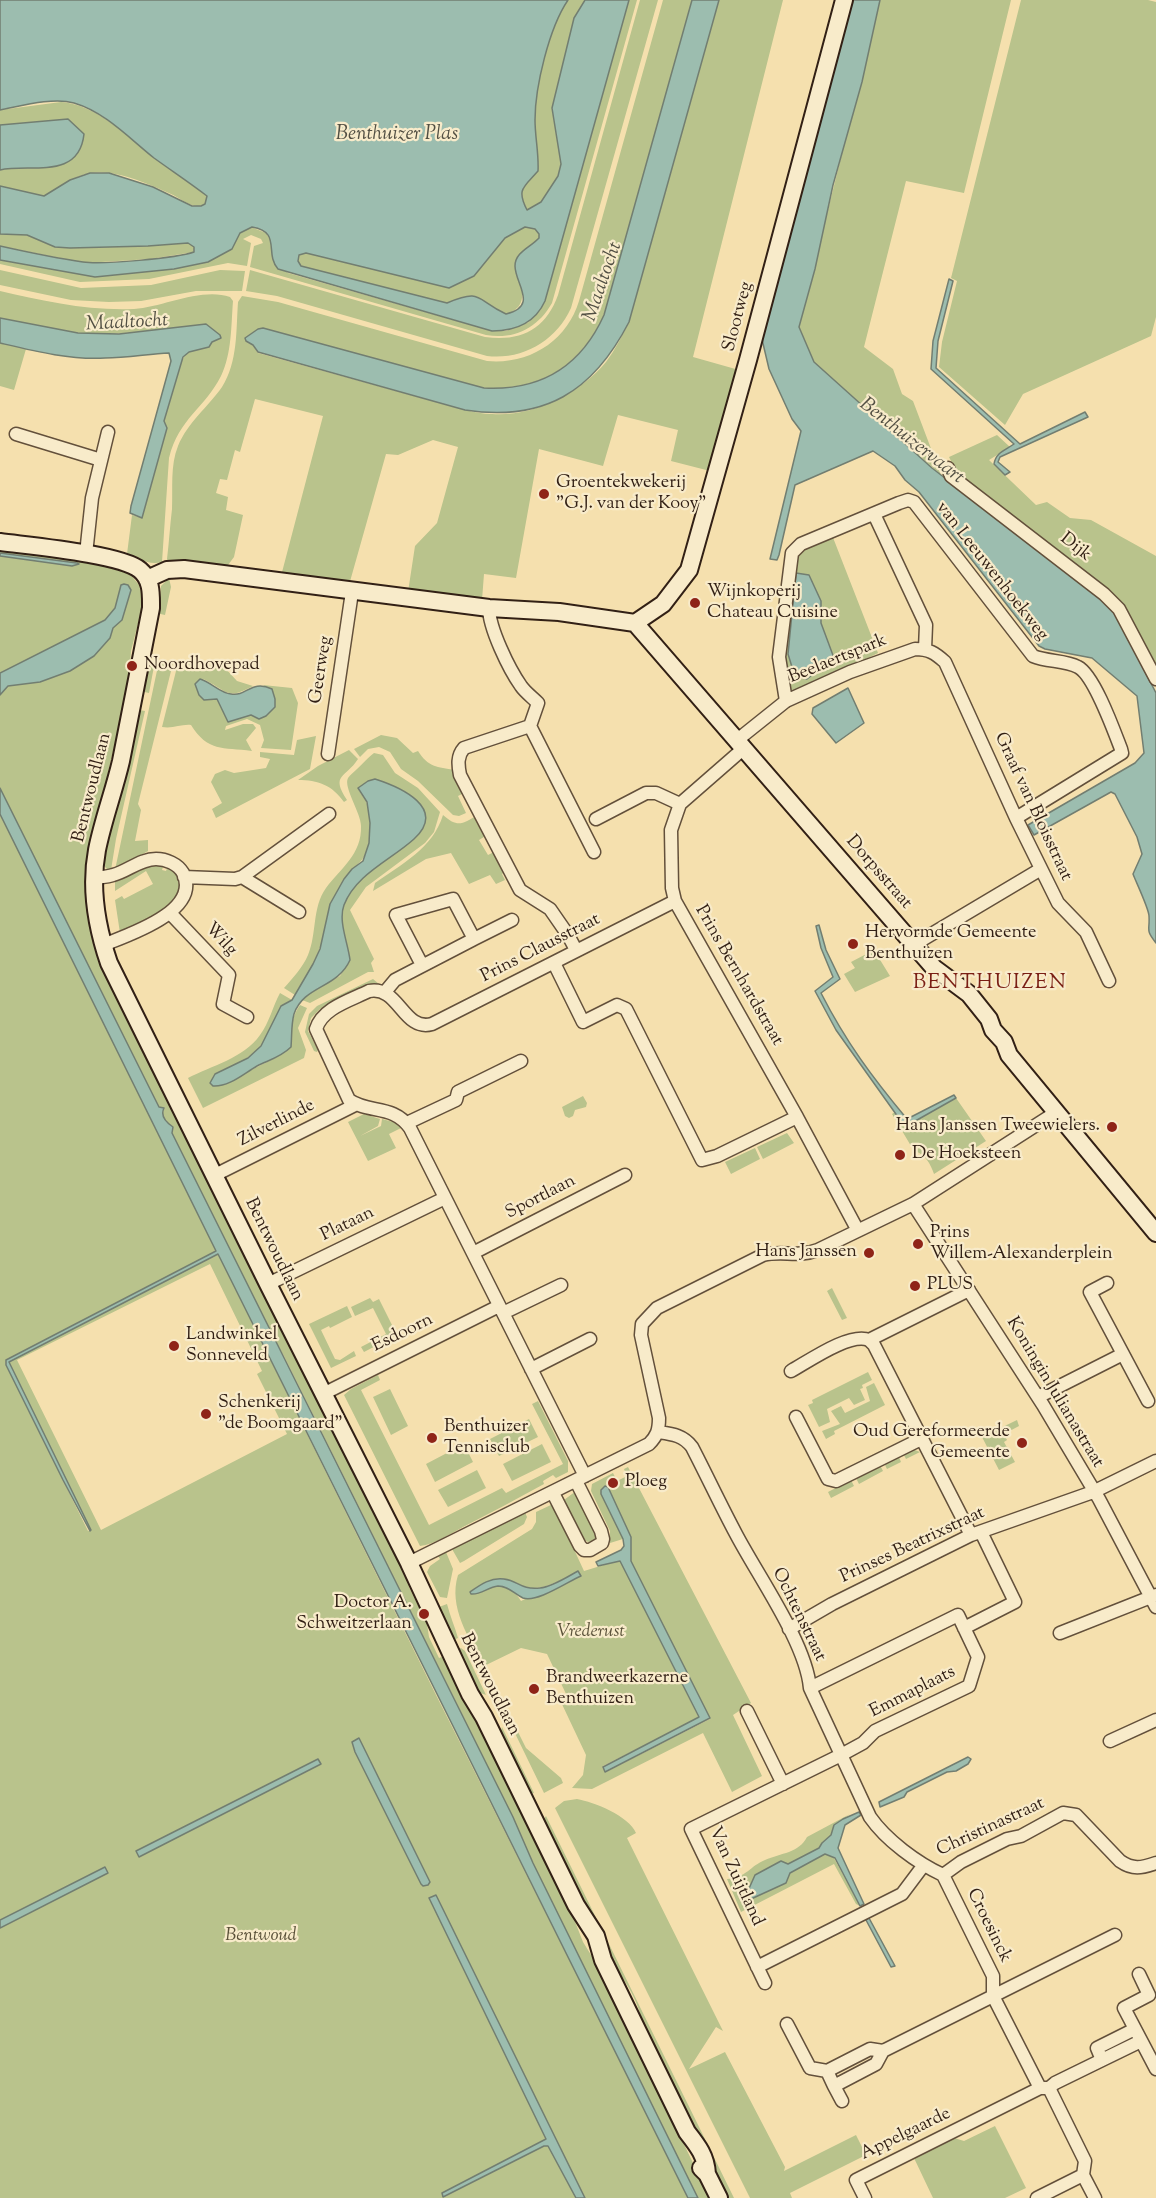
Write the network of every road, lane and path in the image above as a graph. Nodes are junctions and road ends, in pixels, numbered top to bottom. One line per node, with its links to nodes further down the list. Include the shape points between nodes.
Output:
1 (844, 0): 13 (street, Slootweg, via 689,570 663,604)
2 (108, 432): 4 (street)
3 (16, 434): 4 (street)
4 (101, 460): 9 (street)
5 (948, 468): 15 (street, Dijk, via 951,476 1119,609)
6 (908, 500): 7 (street, Beelaertspark); 22 (street, van Leeuwenhoekweg, via 914,502 1034,656 1077,666 1088,675 1121,749 1122,753)
7 (874, 514): 14 (street, via 926,625); 16 (street, Beelaertspark, via 801,544 792,553 779,657)
8 (0, 542): 9 (street)
9 (86, 554): 10 (street, via 122,560)
10 (147, 579): 11 (street, via 184,568); 28 (street, Bentwoudlaan, via 151,608 120,764 97,852)
11 (352, 592): 12 (street); 19 (street, Geerweg)
12 (489, 608): 13 (street); 17 (street, via 495,636 521,687 538,703)
13 (635, 622): 18 (street, Dorpsstraat)
14 (925, 649): 16 (street, Beelaertspark, via 850,672); 22 (street, Graaf van Bloisstraat, via 945,662)
15 (1156, 679)
16 (786, 701): 18 (street)
17 (530, 726): 24 (street); 36 (street, via 464,748 458,768 520,890 550,909)
18 (740, 745): 20 (street); 34 (street, Dorpsstraat)
19 (328, 754)
20 (680, 804): 23 (street, via 656,793 646,793); 29 (street, Prins Bernhardstraat, via 671,830)
21 (329, 814): 27 (street)
22 (1016, 818): 25 (street, Graaf van Bloisstraat)
23 (596, 819)
24 (594, 852)
25 (1041, 869): 34 (street); 39 (street, Graaf van Bloisstraat, via 1058,903 1086,932)
26 (184, 877): 27 (street); 28 (street, via 175,864 154,859); 31 (street, via 184,894)
27 (242, 877): 30 (street)
28 (95, 878): 35 (street, Bentwoudlaan)
29 (675, 902): 36 (street, Prins Clausstraat); 45 (street, Prins Bernhardstraat)
30 (299, 912)
31 (170, 913): 35 (street); 41 (street, Wilg, via 229,975 223,1004)
32 (512, 920): 33 (street)
33 (474, 939): 38 (street); 38 (street, via 453,899 396,915)
34 (915, 944): 44 (street, Dorpsstraat, via 934,968 969,994 1009,1054)
35 (103, 945): 47 (street, Bentwoudlaan)
36 (576, 950): 37 (street, Prins Clausstraat)
37 (554, 963): 40 (street, Prins Clausstraat, via 424,1026 413,1022); 45 (street, via 583,1022 617,1005 626,1009 702,1160)
38 (422, 965): 40 (street, via 395,980)
39 (1109, 981)
40 (385, 992): 43 (street, via 369,991 326,1013 315,1029 341,1085)
41 (247, 1017)
42 (521, 1061): 46 (street, via 458,1092 456,1100)
43 (355, 1105): 46 (street, via 392,1113); 47 (street, Zilverlinde)
44 (1056, 1113): 50 (street); 52 (street, Dorpsstraat)
45 (797, 1117): 51 (street, Prins Bernhardstraat)
46 (407, 1123): 49 (street)
47 (214, 1175): 55 (street, Bentwoudlaan)
48 (625, 1175): 53 (street, Sportlaan)
49 (445, 1198): 53 (street); 55 (street, Plataan)
50 (913, 1204): 51 (street); 57 (street, Koningin Julianastraat)
51 (857, 1229): 68 (street, via 802,1255 763,1255 648,1316 641,1335)
52 (1156, 1233)
53 (473, 1253): 58 (street)
54 (1107, 1283): 61 (street, via 1090,1292)
55 (268, 1284): 64 (street, Bentwoudlaan)
56 (561, 1284): 58 (street, Esdoorn)
57 (969, 1290): 60 (street); 65 (street, Koningin Julianastraat)
58 (501, 1309): 62 (street); 64 (street, Esdoorn)
59 (590, 1339): 62 (street)
60 (869, 1340): 63 (street, via 862,1337 847,1341); 69 (street)
61 (1123, 1354): 65 (street); 66 (street)
62 (531, 1369): 71 (street)
63 (791, 1371)
64 (323, 1394): 75 (street, Bentwoudlaan)
65 (1038, 1397): 72 (street, Koningin Julianastraat)
66 (1148, 1401)
67 (796, 1417): 69 (street, via 828,1479 836,1481)
68 (658, 1432): 71 (street, via 649,1444); 79 (street, Ochtenstraat, via 675,1434 692,1447)
69 (921, 1439): 74 (street)
70 (1156, 1461): 72 (street, Prinses Beatrixstraat)
71 (580, 1478): 73 (street); 73 (street, via 603,1539 590,1550 580,1546)
72 (1093, 1492): 74 (street, Prinses Beatrixstraat); 76 (street, Koningin Julianastraat)
73 (553, 1493): 75 (street)
74 (976, 1534): 78 (street, via 1015,1602); 79 (street, Prinses Beatrixstraat)
75 (409, 1563): 106 (street, Bentwoudlaan, via 448,1650 576,1905 596,1936 603,1960 687,2132 691,2152)
76 (1154, 1600): 80 (street)
77 (958, 1616): 78 (street, Emmaplaats); 81 (street, Ochtenstraat)
78 (964, 1628): 85 (street, Emmaplaats, via 978,1657 969,1686 875,1731)
79 (789, 1629): 81 (street, Ochtenstraat, via 808,1673)
80 (1060, 1633)
81 (810, 1688): 85 (street, Christinastraat)
82 (747, 1712): 86 (street)
83 (1156, 1720): 84 (street)
84 (1110, 1741)
85 (841, 1755): 86 (street, Van Zuijtland); 88 (street, Christinastraat, via 877,1827)
86 (783, 1784): 91 (street, Van Zuijtland, via 691,1829)
87 (1156, 1863): 89 (street, Christinastraat, via 1136,1869 1128,1867 1069,1812 1021,1836 1006,1839)
88 (922, 1866): 89 (street, Christinastraat); 91 (street, via 902,1894)
89 (943, 1875): 94 (street, Croesinck, via 993,1976)
90 (1115, 1935): 94 (street, Croesinck)
91 (757, 1967): 93 (street, Van Zuijtland)
92 (1138, 1974): 96 (street, via 1149,1995 1124,2008)
93 (765, 1983)
94 (993, 1996): 98 (street, Croesinck); 103 (street, Croesinck)
95 (787, 2024): 101 (street, via 810,2068)
96 (1134, 2029): 97 (street); 99 (street, via 1097,2048)
97 (1141, 2041): 99 (street); 100 (street)
98 (883, 2051): 101 (street, via 870,2049); 102 (street, via 876,2064)
99 (1102, 2060): 103 (street)
100 (1156, 2069)
101 (827, 2071): 102 (street)
102 (834, 2086): 104 (street)
103 (1044, 2088): 105 (street, Croesinck, via 1085,2161); 107 (street, Appelgaarde, via 856,2180)
104 (842, 2101)
105 (1083, 2175): 108 (street); 109 (street, Croesinck)
106 (719, 2198)
107 (865, 2198)
108 (1037, 2198)
109 (1095, 2198)

